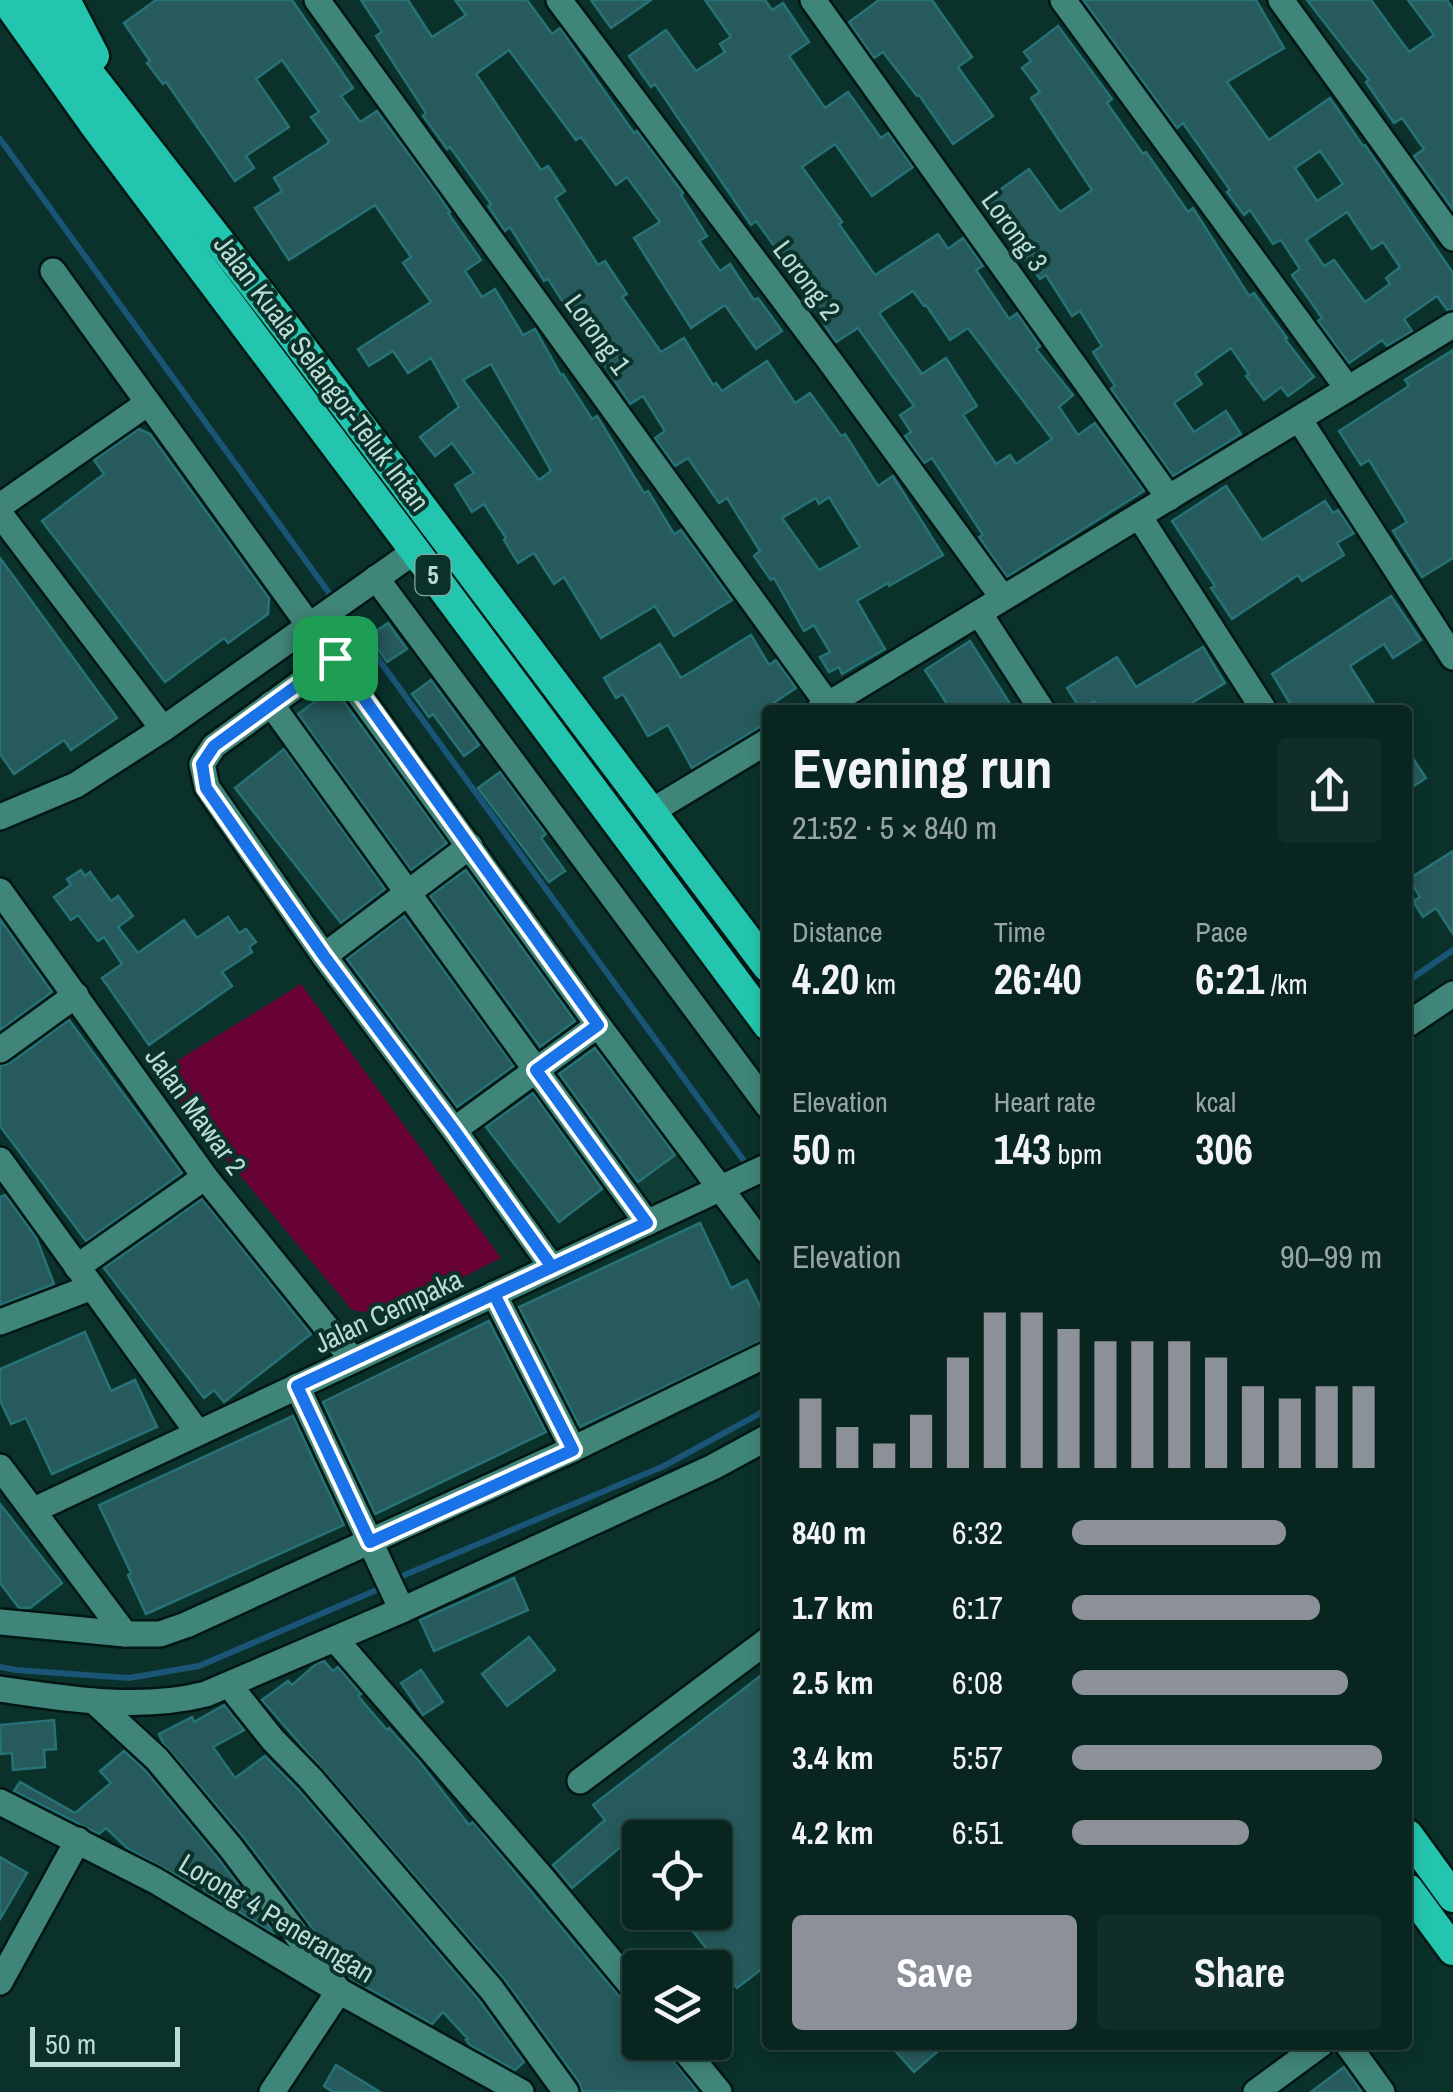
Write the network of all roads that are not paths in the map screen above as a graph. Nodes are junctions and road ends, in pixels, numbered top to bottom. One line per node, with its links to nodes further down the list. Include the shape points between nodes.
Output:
1 (6, 0): 10 (highway, Jalan Kuala Selangor-Teluk Intan / 5)
2 (32, 0): 10 (highway, Jalan Kuala Selangor-Teluk Intan / 5)
3 (65, 0): 10 (highway, 5)
4 (318, 0): 29 (street, Lorong 1)
5 (559, 0): 23 (street, Lorong 2)
6 (812, 0): 17 (street, Lorong 3)
7 (1063, 0): 14 (street)
8 (1281, 0): 11 (street)
9 (0, 22): 10 (highway, 5, via 23,51)
10 (110, 122): 21 (highway, Jalan Kuala Selangor-Teluk Intan / 5); 35 (highway, Jalan Kuala Selangor-Teluk Intan / 5)
11 (1453, 238)
12 (53, 271): 15 (street)
13 (1453, 325): 14 (street)
14 (1348, 389): 16 (street)
15 (148, 403): 18 (street); 25 (street)
16 (1300, 419): 17 (street); 26 (street)
17 (1169, 498): 20 (street)
18 (0, 506)
19 (0, 514): 33 (street)
20 (1139, 516): 23 (street); 32 (street)
21 (415, 551): 22 (street); 44 (highway, Jalan Kuala Selangor-Teluk Intan / 5)
22 (376, 578): 25 (street); 49 (street)
23 (1003, 598): 24 (street)
24 (980, 613): 30 (street); 31 (street)
25 (310, 624): 27 (street); 33 (street)
26 (1453, 657)
27 (335, 658): 28 (street); 37 (street)
28 (272, 704): 39 (street); 40 (street, via 214,746 202,764 206,788)
29 (824, 705)
30 (831, 705)
31 (1039, 705)
32 (1261, 705)
33 (163, 730): 36 (street, via 76,785)
34 (762, 745): 35 (street)
35 (652, 811): 41 (highway, Jalan Kuala Selangor-Teluk Intan / 5)
36 (0, 817)
37 (470, 846): 39 (street); 46 (street)
38 (0, 891): 43 (street, Jalan Mawar 2)
39 (408, 892): 40 (street); 48 (street)
40 (324, 956): 50 (street)
41 (762, 959)
42 (1453, 994): 45 (street)
43 (76, 995): 47 (street); 53 (street, Jalan Mawar 2)
44 (762, 1017)
45 (1412, 1021)
46 (598, 1025): 48 (street); 54 (street)
47 (0, 1050)
48 (536, 1070): 50 (street); 55 (street)
49 (762, 1098)
50 (454, 1130): 57 (street)
51 (2, 1167): 58 (street)
52 (762, 1169): 54 (street, Jalan Cempaka)
53 (205, 1177): 58 (street); 62 (street, Jalan Mawar 2)
54 (720, 1188): 55 (street, Jalan Cempaka); 56 (street)
55 (647, 1223): 57 (street, Jalan Cempaka)
56 (762, 1244)
57 (552, 1267): 59 (street, Jalan Cempaka)
58 (85, 1277): 60 (street); 64 (street)
59 (494, 1294): 62 (street, Jalan Cempaka); 66 (street)
60 (0, 1322)
61 (762, 1357): 66 (street)
62 (353, 1360): 63 (street, Jalan Cempaka)
63 (297, 1386): 64 (street, Jalan Cempaka); 69 (street)
64 (198, 1433): 68 (street, Jalan Cempaka)
65 (762, 1440): 70 (street)
66 (573, 1450): 69 (street)
67 (0, 1466): 68 (street)
68 (34, 1510): 72 (street)
69 (370, 1542): 70 (street); 72 (street, via 186,1626)
70 (402, 1610): 73 (street)
71 (0, 1622): 72 (street)
72 (125, 1634)
73 (335, 1639): 75 (street); 85 (street)
74 (762, 1644): 78 (street)
75 (229, 1685): 77 (street, via 182,1700); 93 (street, via 492,1990)
76 (0, 1689): 77 (street)
77 (94, 1701): 87 (street, via 157,1758)
78 (580, 1781)
79 (0, 1802): 80 (street, Lorong 4 Penerangan)
80 (78, 1840): 86 (street); 87 (street, Lorong 4 Penerangan)
81 (1412, 1841): 83 (highway)
82 (1412, 1895): 84 (highway)
83 (1453, 1897)
84 (1453, 1950)
85 (622, 1974)
86 (0, 1982)
87 (339, 1991): 91 (street); 92 (street, Lorong 4 Penerangan)
88 (1313, 2050): 95 (street)
89 (1352, 2050): 96 (street)
90 (693, 2060): 94 (street)
91 (272, 2092)
92 (521, 2092)
93 (566, 2092)
94 (719, 2092)
95 (1256, 2092)
96 (1382, 2092)

